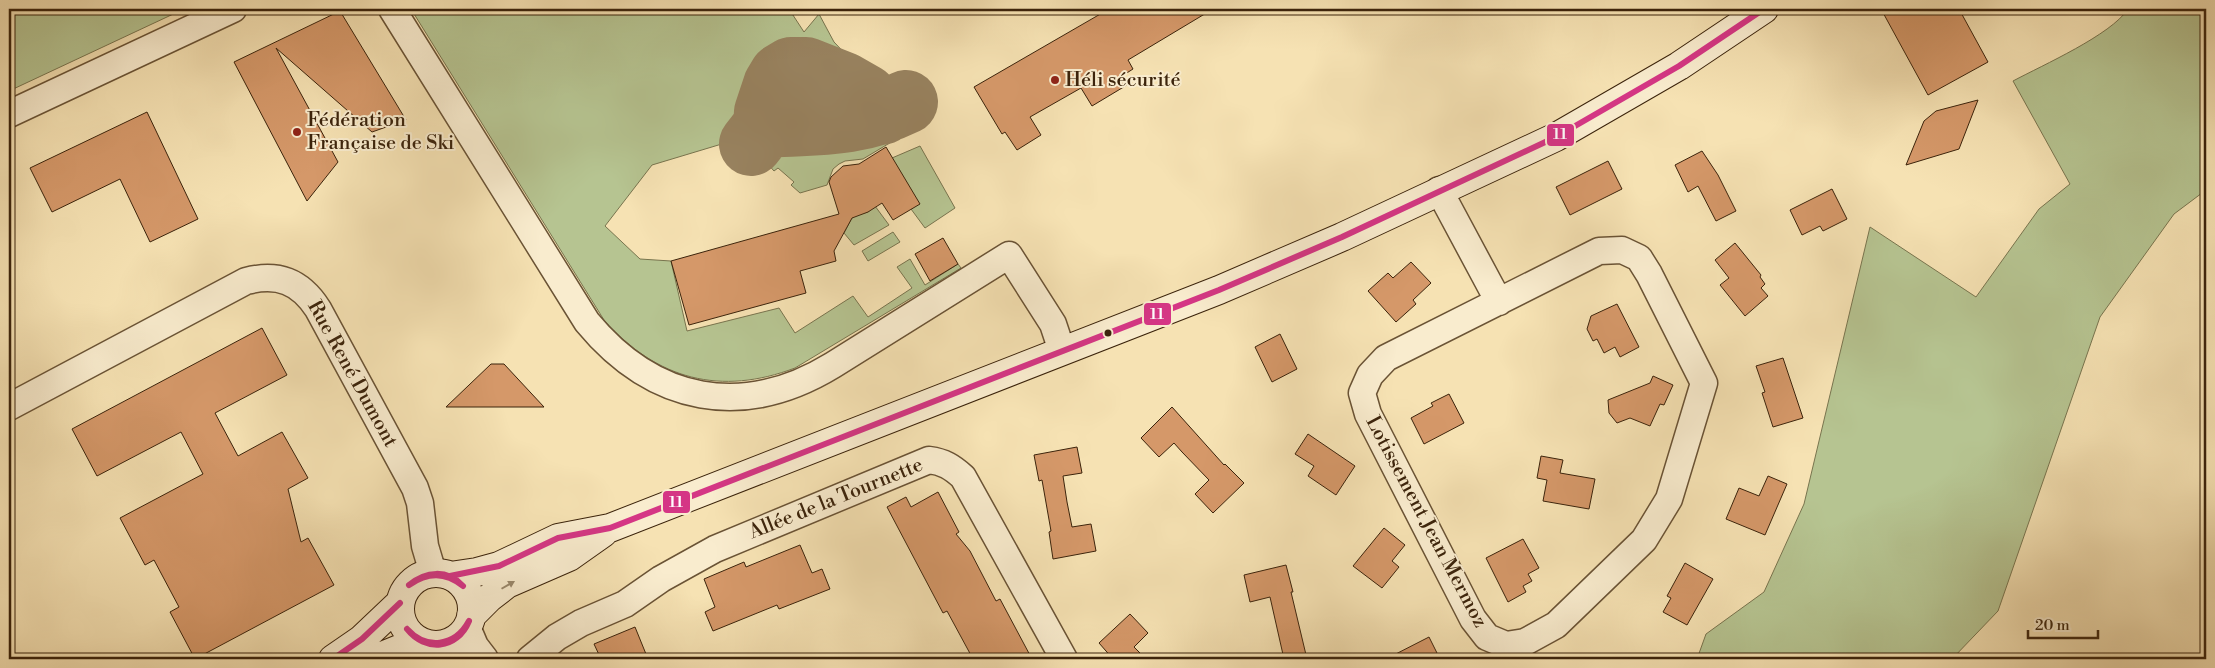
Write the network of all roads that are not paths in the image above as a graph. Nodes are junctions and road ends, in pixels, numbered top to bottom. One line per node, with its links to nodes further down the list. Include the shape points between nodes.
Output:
1 (233, 9): 4 (street)
2 (392, 9): 7 (street, via 587,322 623,359 656,380 692,393 731,397 771,393 793,386 812,378 1009,255 1053,324)
3 (1764, 9): 5 (main road, via 1679,66 1556,138)
4 (9, 114)
5 (1439, 190): 6 (street); 7 (main road, via 1342,237 1228,286)
6 (1498, 302): 6 (street, Lotissement Jean Mermoz, via 1386,358 1370,375 1362,393 1368,414 1473,619 1487,637 1506,645 1525,642 1556,625 1644,540 1669,499 1704,383 1649,274 1639,258 1622,250 1600,250)
7 (1062, 351): 9 (main road)
8 (9, 407): 10 (street, Rue René Dumont, via 246,281 269,278 294,284 309,294 318,309 415,488 425,546)
9 (610, 528): 10 (main road, via 558,538 499,566); 12 (main road, one-way to 9, via 489,598 507,584 569,557)
10 (442, 575): 11 (main road, via 421,576 411,582); 12 (main road, via 465,588 470,597)
11 (400, 603): 13 (main road, via 400,614 408,632 416,639); 14 (main road, via 362,639)
12 (469, 622): 13 (main road); 16 (street, via 475,646)
13 (446, 650): 15 (main road, via 397,650)
14 (333, 659)
15 (375, 659)
16 (485, 659)
17 (530, 659): 18 (street, Allée de la Tournette, via 557,637 634,599 715,549 929,460 940,461 963,477)
18 (1064, 659)

